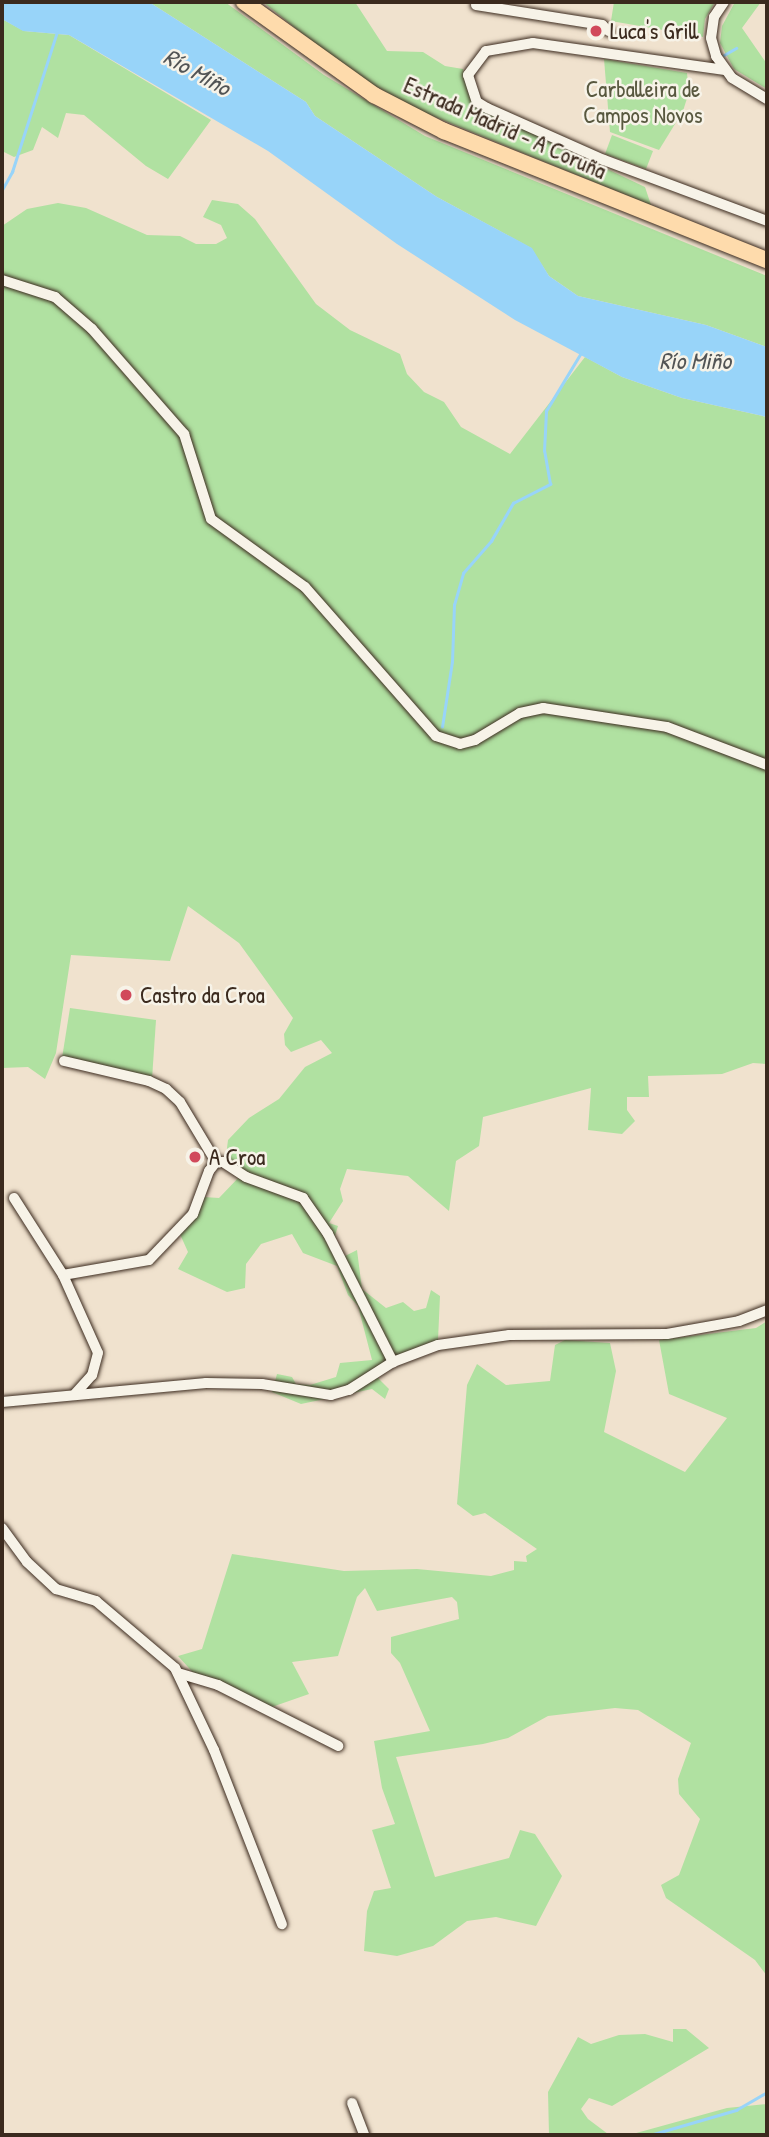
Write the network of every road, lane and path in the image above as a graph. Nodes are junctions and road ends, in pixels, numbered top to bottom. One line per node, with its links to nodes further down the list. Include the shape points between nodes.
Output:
1 (244, 2): 8 (highway, Estrada Madrid - A Coruña, via 374,94 444,131)
2 (724, 2): 5 (street, via 714,18 711,38)
3 (476, 5): 4 (street, via 602,25)
4 (609, 31)
5 (725, 70): 6 (street); 7 (street, via 533,43 496,47 478,57 468,75 477,102 487,108 604,160)
6 (767, 99)
7 (767, 221)
8 (767, 260)
9 (2, 280): 10 (street, via 55,297 92,329 184,434 211,519 313,594 436,736 460,744 520,713 543,708 667,727)
10 (767, 765)
11 (64, 1061): 12 (street, via 166,1089 180,1102)
12 (216, 1162): 14 (street, via 193,1214 149,1260); 16 (street, via 303,1198 328,1234)
13 (14, 1198): 14 (street)
14 (63, 1275): 17 (street, via 98,1353 92,1375)
15 (767, 1310): 16 (street, via 739,1321 667,1335 485,1338 438,1345)
16 (393, 1362): 17 (street, via 372,1379 331,1395 234,1383)
17 (75, 1394): 18 (street)
18 (2, 1402)
19 (2, 1528): 20 (street, via 27,1562 56,1589 96,1601)
20 (178, 1673): 21 (street, via 218,1685); 22 (street, via 214,1750)
21 (338, 1746)
22 (282, 1924)
23 (352, 2104): 24 (street)
24 (364, 2135)

